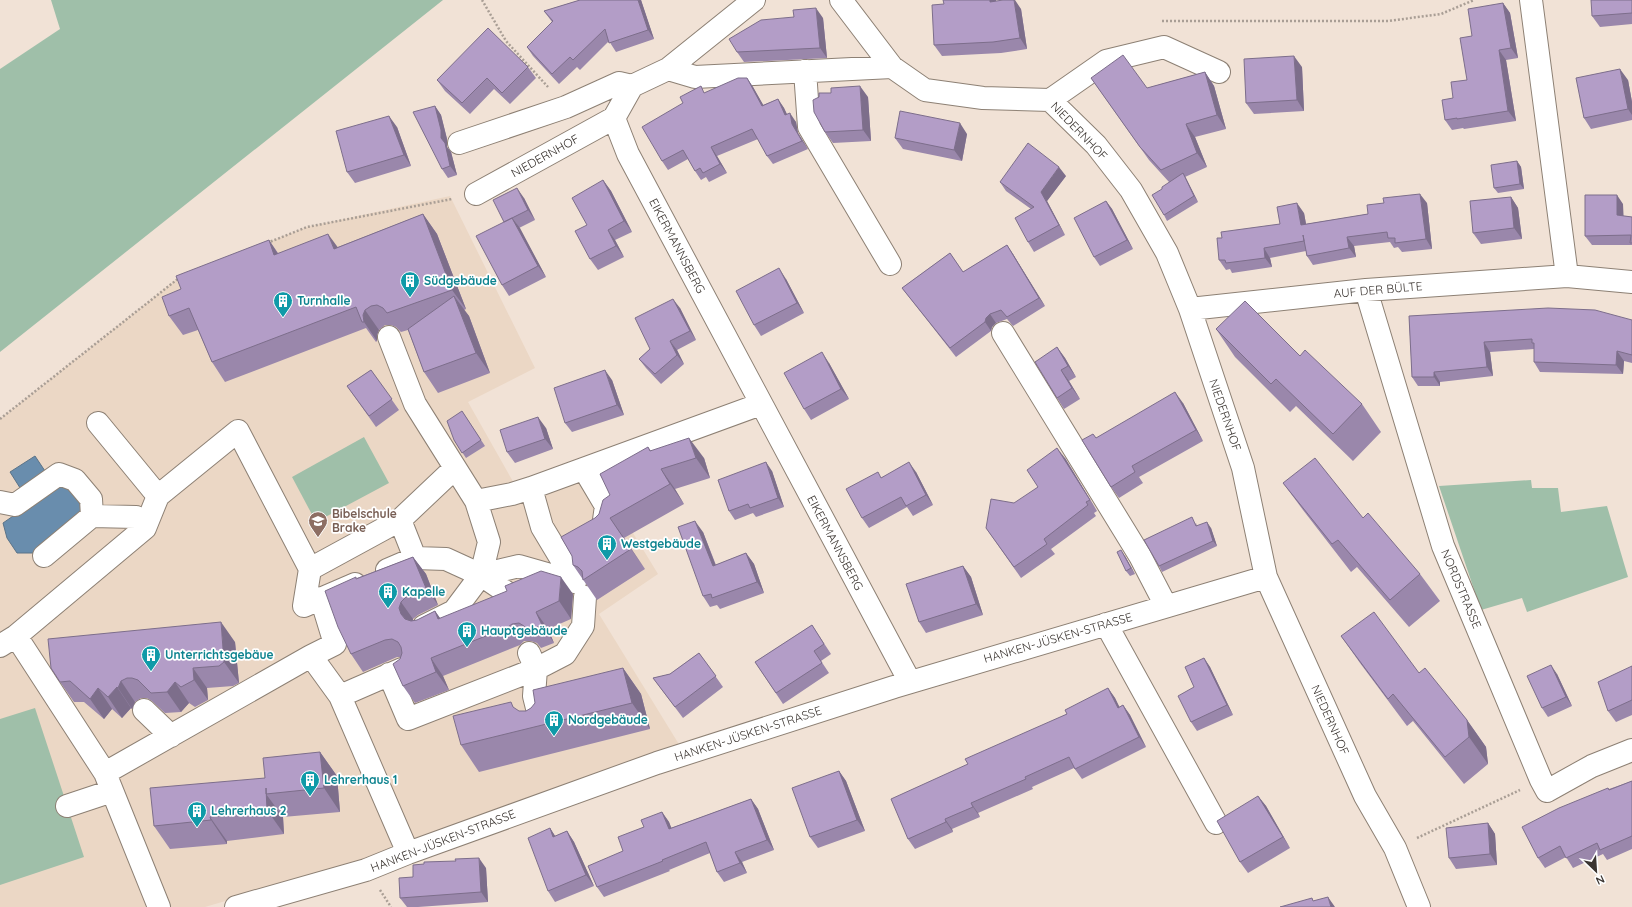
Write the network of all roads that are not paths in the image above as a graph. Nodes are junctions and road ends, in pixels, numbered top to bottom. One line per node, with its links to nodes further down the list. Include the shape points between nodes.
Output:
1 (754, 0): 5 (street)
2 (841, 0): 4 (street, NIEDERNHOF)
3 (1531, 0): 14 (street)
4 (892, 67): 6 (street); 9 (street, NIEDERNHOF, via 925,90 983,98)
5 (668, 69): 6 (street, via 695,77); 8 (street)
6 (805, 72): 13 (street, via 809,127)
7 (1219, 72): 9 (street, via 1164,47 1106,61)
8 (632, 86): 10 (street); 11 (street, via 619,83 566,107)
9 (1050, 100): 17 (street, NIEDERNHOF, via 1096,145 1131,190 1167,253)
10 (614, 118): 12 (street, NIEDERNHOF); 20 (street, EIKERMANNSBERG, via 628,154)
11 (459, 143)
12 (476, 194)
13 (890, 264)
14 (1568, 276): 15 (street, AUF DER BÜLTE); 16 (street, AUF DER BÜLTE)
15 (1632, 282)
16 (1366, 290): 17 (street, AUF DER BÜLTE); 51 (street, NORDSTRASSE, via 1443,546 1547,791 1592,766)
17 (1190, 309): 36 (street, NIEDERNHOF, via 1243,468)
18 (1002, 332): 40 (street, via 1140,556)
19 (389, 337): 22 (street, via 415,404)
20 (761, 404): 23 (street); 46 (street, EIKERMANNSBERG)
21 (98, 423): 25 (street)
22 (455, 468): 26 (street); 29 (street)
23 (584, 469): 24 (street); 31 (street, via 606,506 603,527)
24 (522, 491): 26 (street); 35 (street, via 575,582 519,566)
25 (158, 496): 30 (street); 34 (street, via 238,431)
26 (476, 501): 35 (street, via 489,542)
27 (0, 502): 28 (street, via 16,505 60,474 75,480 91,499)
28 (92, 516): 30 (street, via 136,516); 32 (street)
29 (400, 520): 33 (street); 34 (street)
30 (145, 528): 43 (street)
31 (575, 543)
32 (44, 556)
33 (415, 558): 35 (street, via 446,559); 39 (street)
34 (310, 569): 39 (street, via 304,606)
35 (481, 575): 37 (street); 42 (street, via 454,611)
36 (1266, 577): 40 (street, HANKEN-JÜSKEN-STRASSE); 58 (street, NIEDERNHOF, via 1365,796 1395,848)
37 (506, 592)
38 (584, 597): 45 (street, via 583,626 565,654)
39 (321, 598): 44 (street, via 338,650)
40 (1166, 606): 41 (street, HANKEN-JÜSKEN-STRASSE)
41 (1106, 624): 46 (street, HANKEN-JÜSKEN-STRASSE); 54 (street)
42 (424, 626)
43 (8, 641): 52 (street)
44 (311, 656): 47 (street); 50 (street)
45 (532, 661): 47 (street, via 408,719 396,672); 49 (street, via 534,696)
46 (910, 682): 55 (street, HANKEN-JÜSKEN-STRASSE, via 658,763)
47 (340, 696): 55 (street)
48 (144, 710): 50 (street)
49 (541, 725)
50 (171, 736): 52 (street)
51 (1632, 750)
52 (109, 782): 53 (street); 56 (street)
53 (67, 806)
54 (1216, 823)
55 (408, 853): 57 (street, HANKEN-JÜSKEN-STRASSE, via 366,870)
56 (159, 907)
57 (236, 907)
58 (1419, 907)

